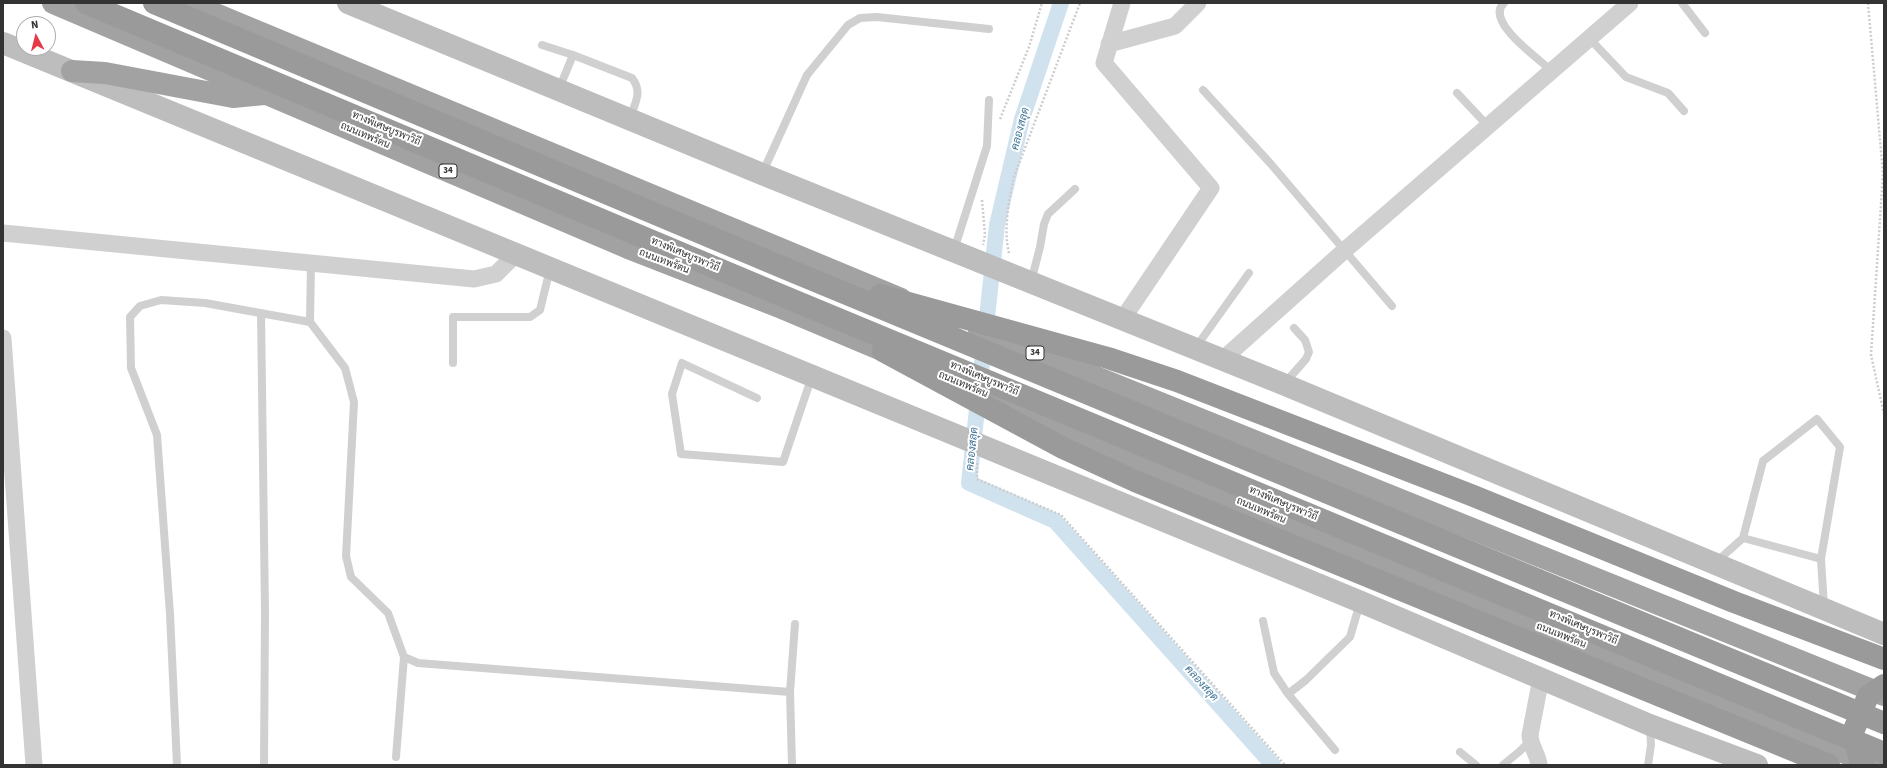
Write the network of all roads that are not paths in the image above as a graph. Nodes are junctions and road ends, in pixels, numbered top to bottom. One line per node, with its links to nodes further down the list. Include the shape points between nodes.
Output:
1 (53, 3): 23 (highway, ถนนเทพรัตน / 34)
2 (86, 3): 39 (highway, ทางพิเศษบูรพาวิถี)
3 (154, 3): 36 (highway)
4 (189, 3): 66 (highway, 34, via 795,256)
5 (348, 3): 20 (main road)
6 (1122, 3): 15 (street)
7 (1198, 3): 15 (street, via 1175,26)
8 (1504, 3): 19 (lane, via 1498,13 1502,25)
9 (1682, 3): 12 (lane)
10 (1622, 5): 13 (street)
11 (989, 29): 28 (lane, via 877,17 860,18 848,25 807,75)
12 (1705, 33)
13 (1589, 38): 19 (street); 25 (lane, via 1626,76 1668,93)
14 (3, 43): 18 (main road)
15 (1109, 44): 42 (street, via 1104,63 1211,188)
16 (542, 45): 17 (lane)
17 (573, 55): 20 (lane); 26 (lane, via 632,78 638,85 638,94)
18 (72, 71): 23 (highway, via 105,73 233,97); 32 (main road)
19 (1552, 71): 27 (street)
20 (559, 90): 26 (main road)
21 (1203, 90): 31 (lane)
22 (1457, 93): 27 (lane)
23 (268, 94): 86 (highway, ถนนเทพรัตน / 34, via 628,248 782,308 1314,534)
24 (989, 100): 33 (lane, via 987,146)
25 (1684, 111)
26 (629, 120): 28 (main road)
27 (1488, 126): 31 (street)
28 (762, 174): 33 (main road)
29 (1075, 189): 38 (lane, via 1048,214)
30 (3, 233): 34 (street)
31 (1345, 250): 40 (lane); 47 (street)
32 (516, 254): 34 (street, via 496,274 474,279); 35 (main road)
33 (968, 257): 38 (main road, via 1010,274)
34 (311, 263): 43 (lane)
35 (550, 268): 48 (lane, via 540,310 530,317 454,317); 49 (main road)
36 (789, 270): 61 (highway, via 1108,358 1177,381); 67 (highway)
37 (1250, 273): 46 (lane)
38 (1033, 274): 42 (main road)
39 (778, 294): 72 (highway, ทางพิเศษบูรพาวิถี); 84 (highway, via 1063,448 1135,481)
40 (1392, 306)
41 (261, 313): 43 (lane); 76 (lane, via 205,303 161,300 140,306 130,317 132,368 157,435 170,614); 77 (lane, via 265,612)
42 (1122, 320): 46 (main road)
43 (310, 322): 60 (lane, via 345,368 354,402 346,556 351,577 388,613)
44 (1294, 328): 50 (lane, via 1305,340 1309,352 1306,359)
45 (3, 347): 75 (street)
46 (1194, 350): 47 (main road)
47 (1222, 360): 50 (main road)
48 (453, 363)
49 (812, 376): 51 (lane, via 783,462 681,454 672,394 682,363); 55 (main road)
50 (1283, 384): 54 (main road)
51 (757, 398)
52 (1743, 538): 53 (lane); 53 (lane, via 1763,461 1817,419 1840,446); 54 (lane)
53 (1821, 559): 56 (lane)
54 (1715, 564): 56 (main road)
55 (1361, 602): 62 (main road); 65 (lane, via 1350,638)
56 (1824, 609): 59 (main road)
57 (1263, 621): 65 (lane, via 1274,673)
58 (795, 624): 64 (lane)
59 (1884, 634)
60 (404, 657): 64 (lane, via 418,663); 73 (lane)
61 (1884, 659)
62 (1541, 678): 68 (main road); 69 (street)
63 (1884, 685): 85 (highway, via 1868,696 1853,732 1860,760)
64 (790, 692): 78 (lane)
65 (1288, 694): 70 (lane)
66 (1884, 695)
67 (1884, 723)
68 (1650, 725): 74 (main road); 82 (lane)
69 (1530, 741): 80 (lane); 81 (street)
70 (1335, 750)
71 (1460, 752): 79 (lane)
72 (1884, 753)
73 (396, 757)
74 (1734, 761): 83 (main road)
75 (34, 765)
76 (177, 765)
77 (264, 765)
78 (792, 765)
79 (1476, 765)
80 (1503, 765)
81 (1539, 765)
82 (1648, 765)
83 (1757, 765)
84 (1829, 765)
85 (1864, 765)
86 (1874, 765)

